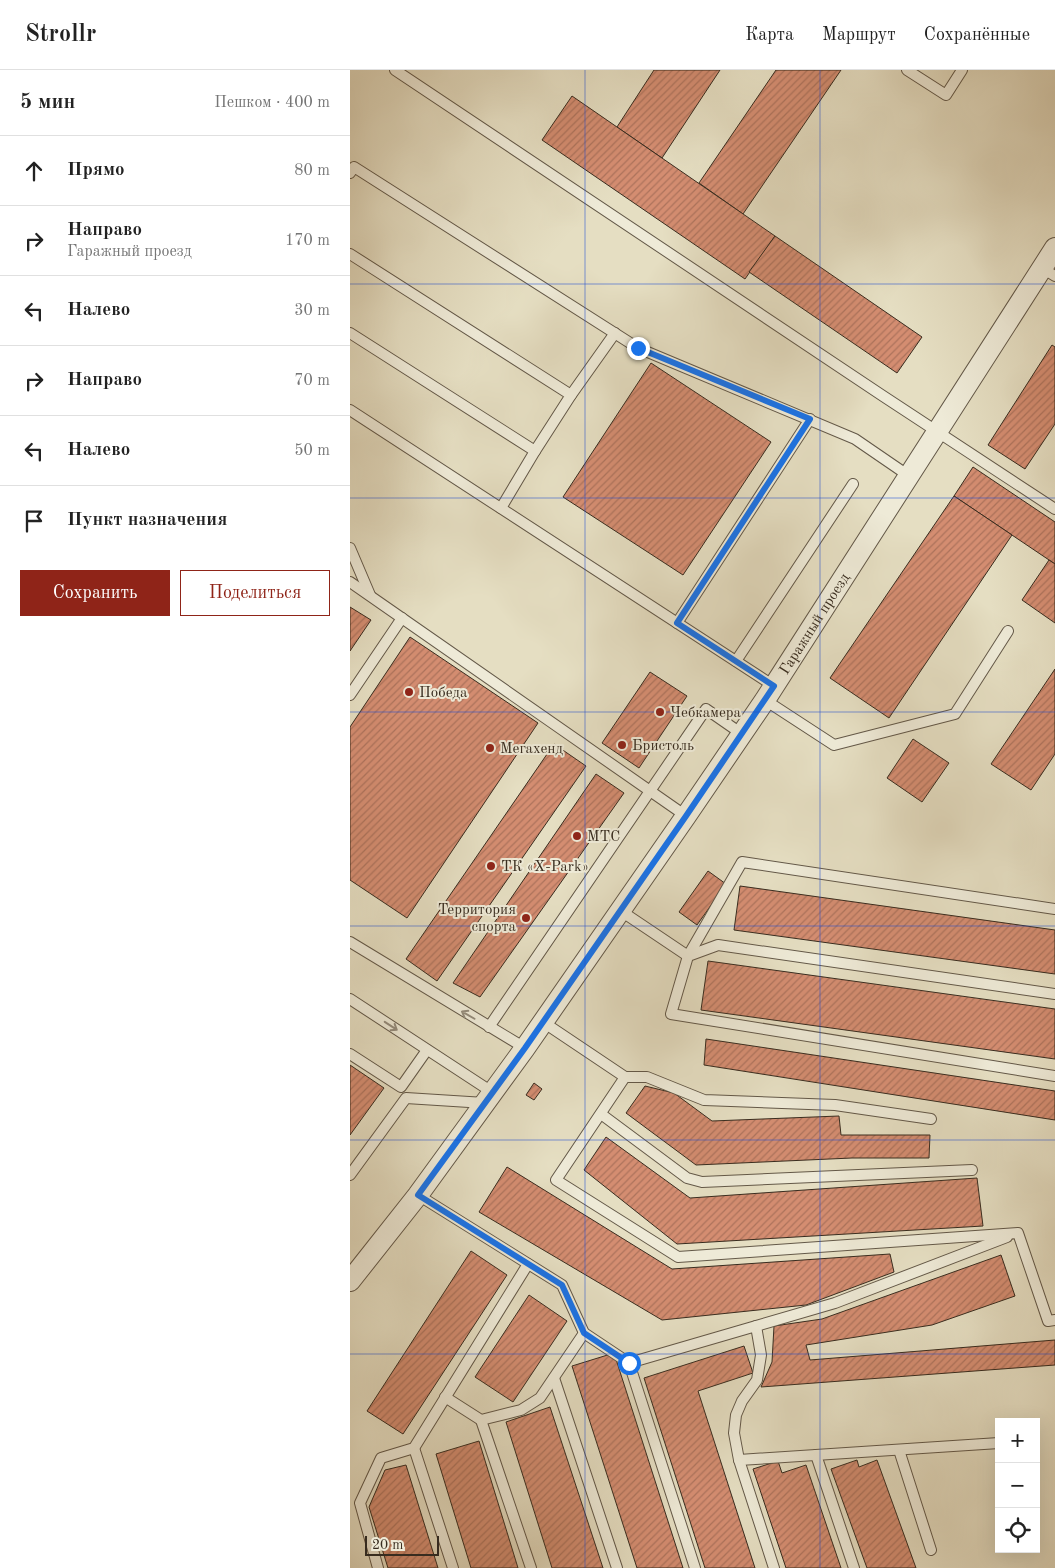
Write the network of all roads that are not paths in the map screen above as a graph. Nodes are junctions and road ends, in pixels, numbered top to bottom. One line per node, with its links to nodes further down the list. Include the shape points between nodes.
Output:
1 (394, 70): 13 (lane)
2 (907, 70): 3 (lane, via 946,95)
3 (962, 70)
4 (350, 173): 9 (lane, via 354,167)
5 (1055, 248): 7 (street, Гаражный проезд)
6 (350, 254): 10 (lane)
7 (1049, 272): 13 (street, Гаражный проезд)
8 (350, 333): 14 (lane)
9 (615, 333): 10 (lane); 12 (lane, via 638,348)
10 (571, 395): 14 (lane)
11 (350, 410): 17 (lane)
12 (810, 419): 15 (lane, via 855,439); 23 (lane)
13 (937, 432): 15 (street, Гаражный проезд); 18 (lane)
14 (535, 450): 17 (lane)
15 (909, 476): 26 (street, Гаражный проезд)
16 (853, 484): 25 (lane)
17 (501, 508): 23 (lane)
18 (1055, 509)
19 (350, 548): 21 (lane)
20 (350, 582): 21 (lane)
21 (370, 596): 22 (lane)
22 (402, 618): 27 (lane); 29 (lane)
23 (677, 623): 25 (lane)
24 (1008, 631): 26 (lane, via 955,714 834,745)
25 (736, 661): 26 (lane)
26 (770, 693): 28 (street, Гаражный проезд)
27 (350, 694)
28 (742, 734): 29 (lane, via 706,709); 30 (street, Гаражный проезд)
29 (650, 792): 30 (lane); 38 (lane)
30 (686, 816): 32 (street, Гаражный проезд)
31 (1055, 909): 34 (lane, via 742,862)
32 (621, 910): 34 (lane); 37 (street, Гаражный проезд)
33 (350, 942): 38 (lane, one-way to 33)
34 (688, 956): 35 (lane, via 718,945); 42 (lane, via 671,1014)
35 (1055, 994)
36 (350, 999): 40 (lane, one-way to 40)
37 (543, 1022): 39 (street, Гаражный проезд); 43 (lane)
38 (489, 1027): 39 (lane)
39 (525, 1048): 44 (street, Гаражный проезд)
40 (428, 1050): 41 (lane, via 401,1087); 44 (lane)
41 (350, 1054)
42 (1055, 1076)
43 (625, 1077): 45 (lane); 46 (lane, via 647,1077 704,1100 835,1105)
44 (489, 1098): 48 (lane, via 406,1098); 49 (street, Гаражный проезд)
45 (601, 1114): 47 (lane, via 687,1178 702,1182); 50 (lane, via 556,1180 678,1257)
46 (931, 1119)
47 (972, 1170)
48 (350, 1175)
49 (418, 1195): 51 (lane); 52 (street, Гаражный проезд)
50 (1018, 1233): 53 (lane, via 1048,1321); 54 (lane, via 835,1304)
51 (528, 1264): 55 (lane, via 562,1285); 58 (lane)
52 (350, 1281)
53 (1055, 1320)
54 (756, 1326): 56 (lane); 64 (lane, via 761,1355 757,1380 736,1415 734,1433)
55 (584, 1333): 56 (lane); 57 (lane)
56 (629, 1363): 70 (lane)
57 (554, 1378): 59 (lane, via 540,1398 521,1410); 69 (lane)
58 (445, 1397): 59 (lane); 61 (lane)
59 (482, 1420): 68 (lane)
60 (995, 1442): 62 (lane)
61 (414, 1448): 66 (lane, via 381,1458 360,1503); 67 (lane)
62 (899, 1450): 63 (lane); 65 (lane)
63 (816, 1455): 64 (lane); 72 (lane)
64 (739, 1460): 71 (lane)
65 (931, 1550)
66 (378, 1568)
67 (453, 1568)
68 (531, 1568)
69 (616, 1568)
70 (695, 1568)
71 (774, 1568)
72 (854, 1568)

